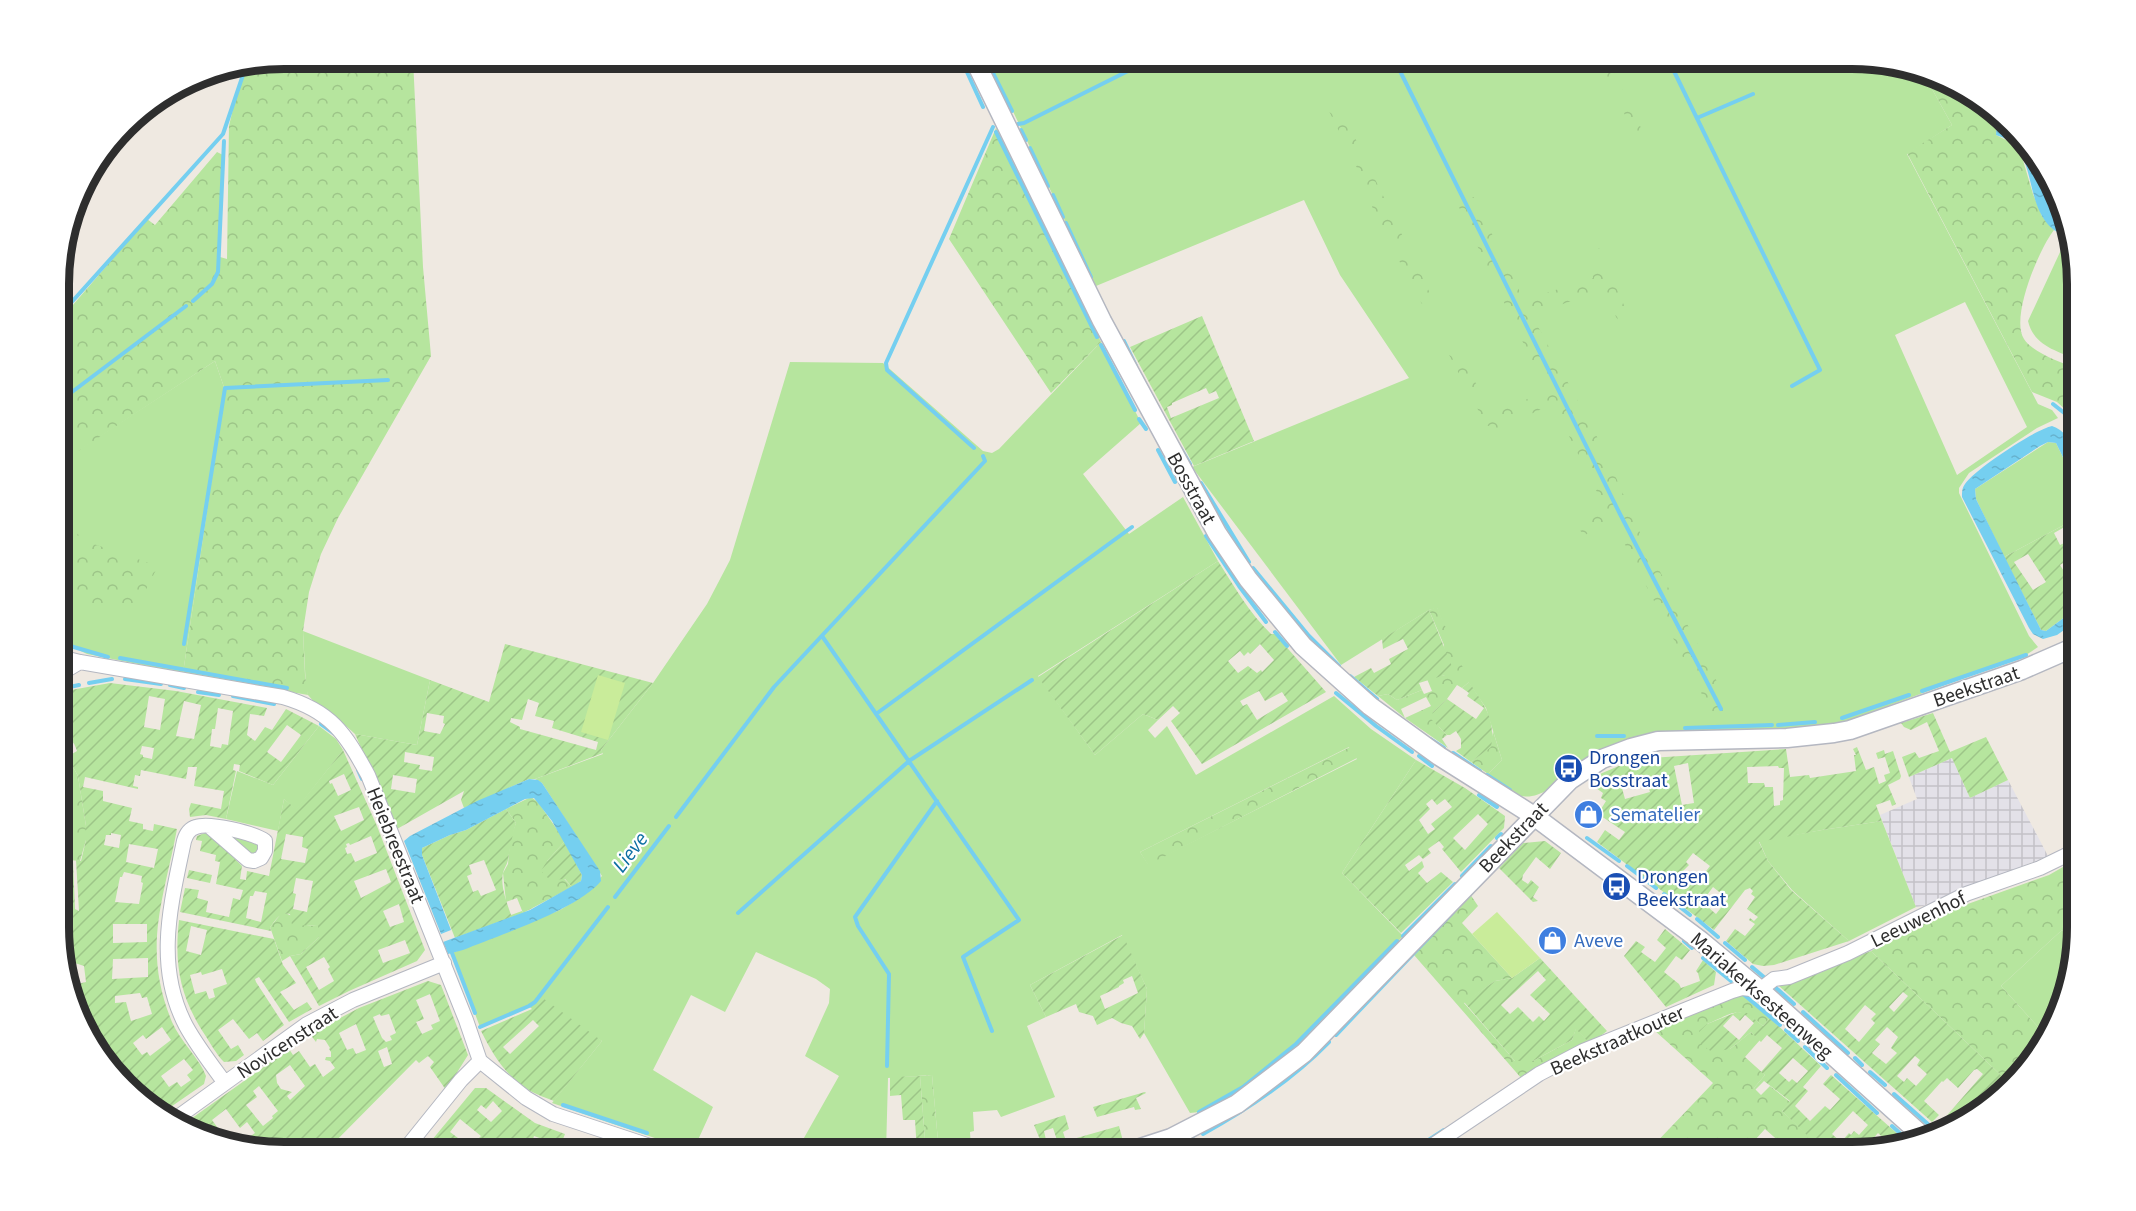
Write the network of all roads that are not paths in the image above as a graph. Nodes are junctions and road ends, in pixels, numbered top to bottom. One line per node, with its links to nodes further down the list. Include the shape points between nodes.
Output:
1 (979, 69): 6 (street, Bosstraat, via 1102,321 1217,533 1248,579 1303,646 1370,706 1448,762)
2 (2067, 650): 6 (street, Beekstraat, via 2022,670 1837,733 1658,741 1631,748 1602,759 1570,780)
3 (69, 660): 4 (street, Heiebreestraat)
4 (80, 663): 5 (street); 9 (street, Heiebreestraat, via 283,697 322,715 349,741 368,775)
5 (69, 669)
6 (1534, 816): 10 (street, Mariakerksesteenweg); 17 (street, Beekstraat, via 1304,1053)
7 (210, 827): 12 (street, via 194,827 184,841 169,912 166,958 178,1010)
8 (2067, 855): 10 (street, Leeuwenhof, via 1966,894 1848,953 1774,979)
9 (444, 963): 11 (street, Heiebreestraat); 12 (street, Novicenstraat, via 322,1016)
10 (1760, 990): 14 (street, Mariakerksesteenweg); 18 (street, Beekstraatkouter, via 1732,991 1583,1052 1539,1074)
11 (480, 1061): 15 (street); 16 (street, via 553,1114)
12 (225, 1083): 13 (street, Novicenstraat)
13 (180, 1115)
14 (1918, 1132)
15 (411, 1142)
16 (628, 1142)
17 (1180, 1142)
18 (1438, 1142)

